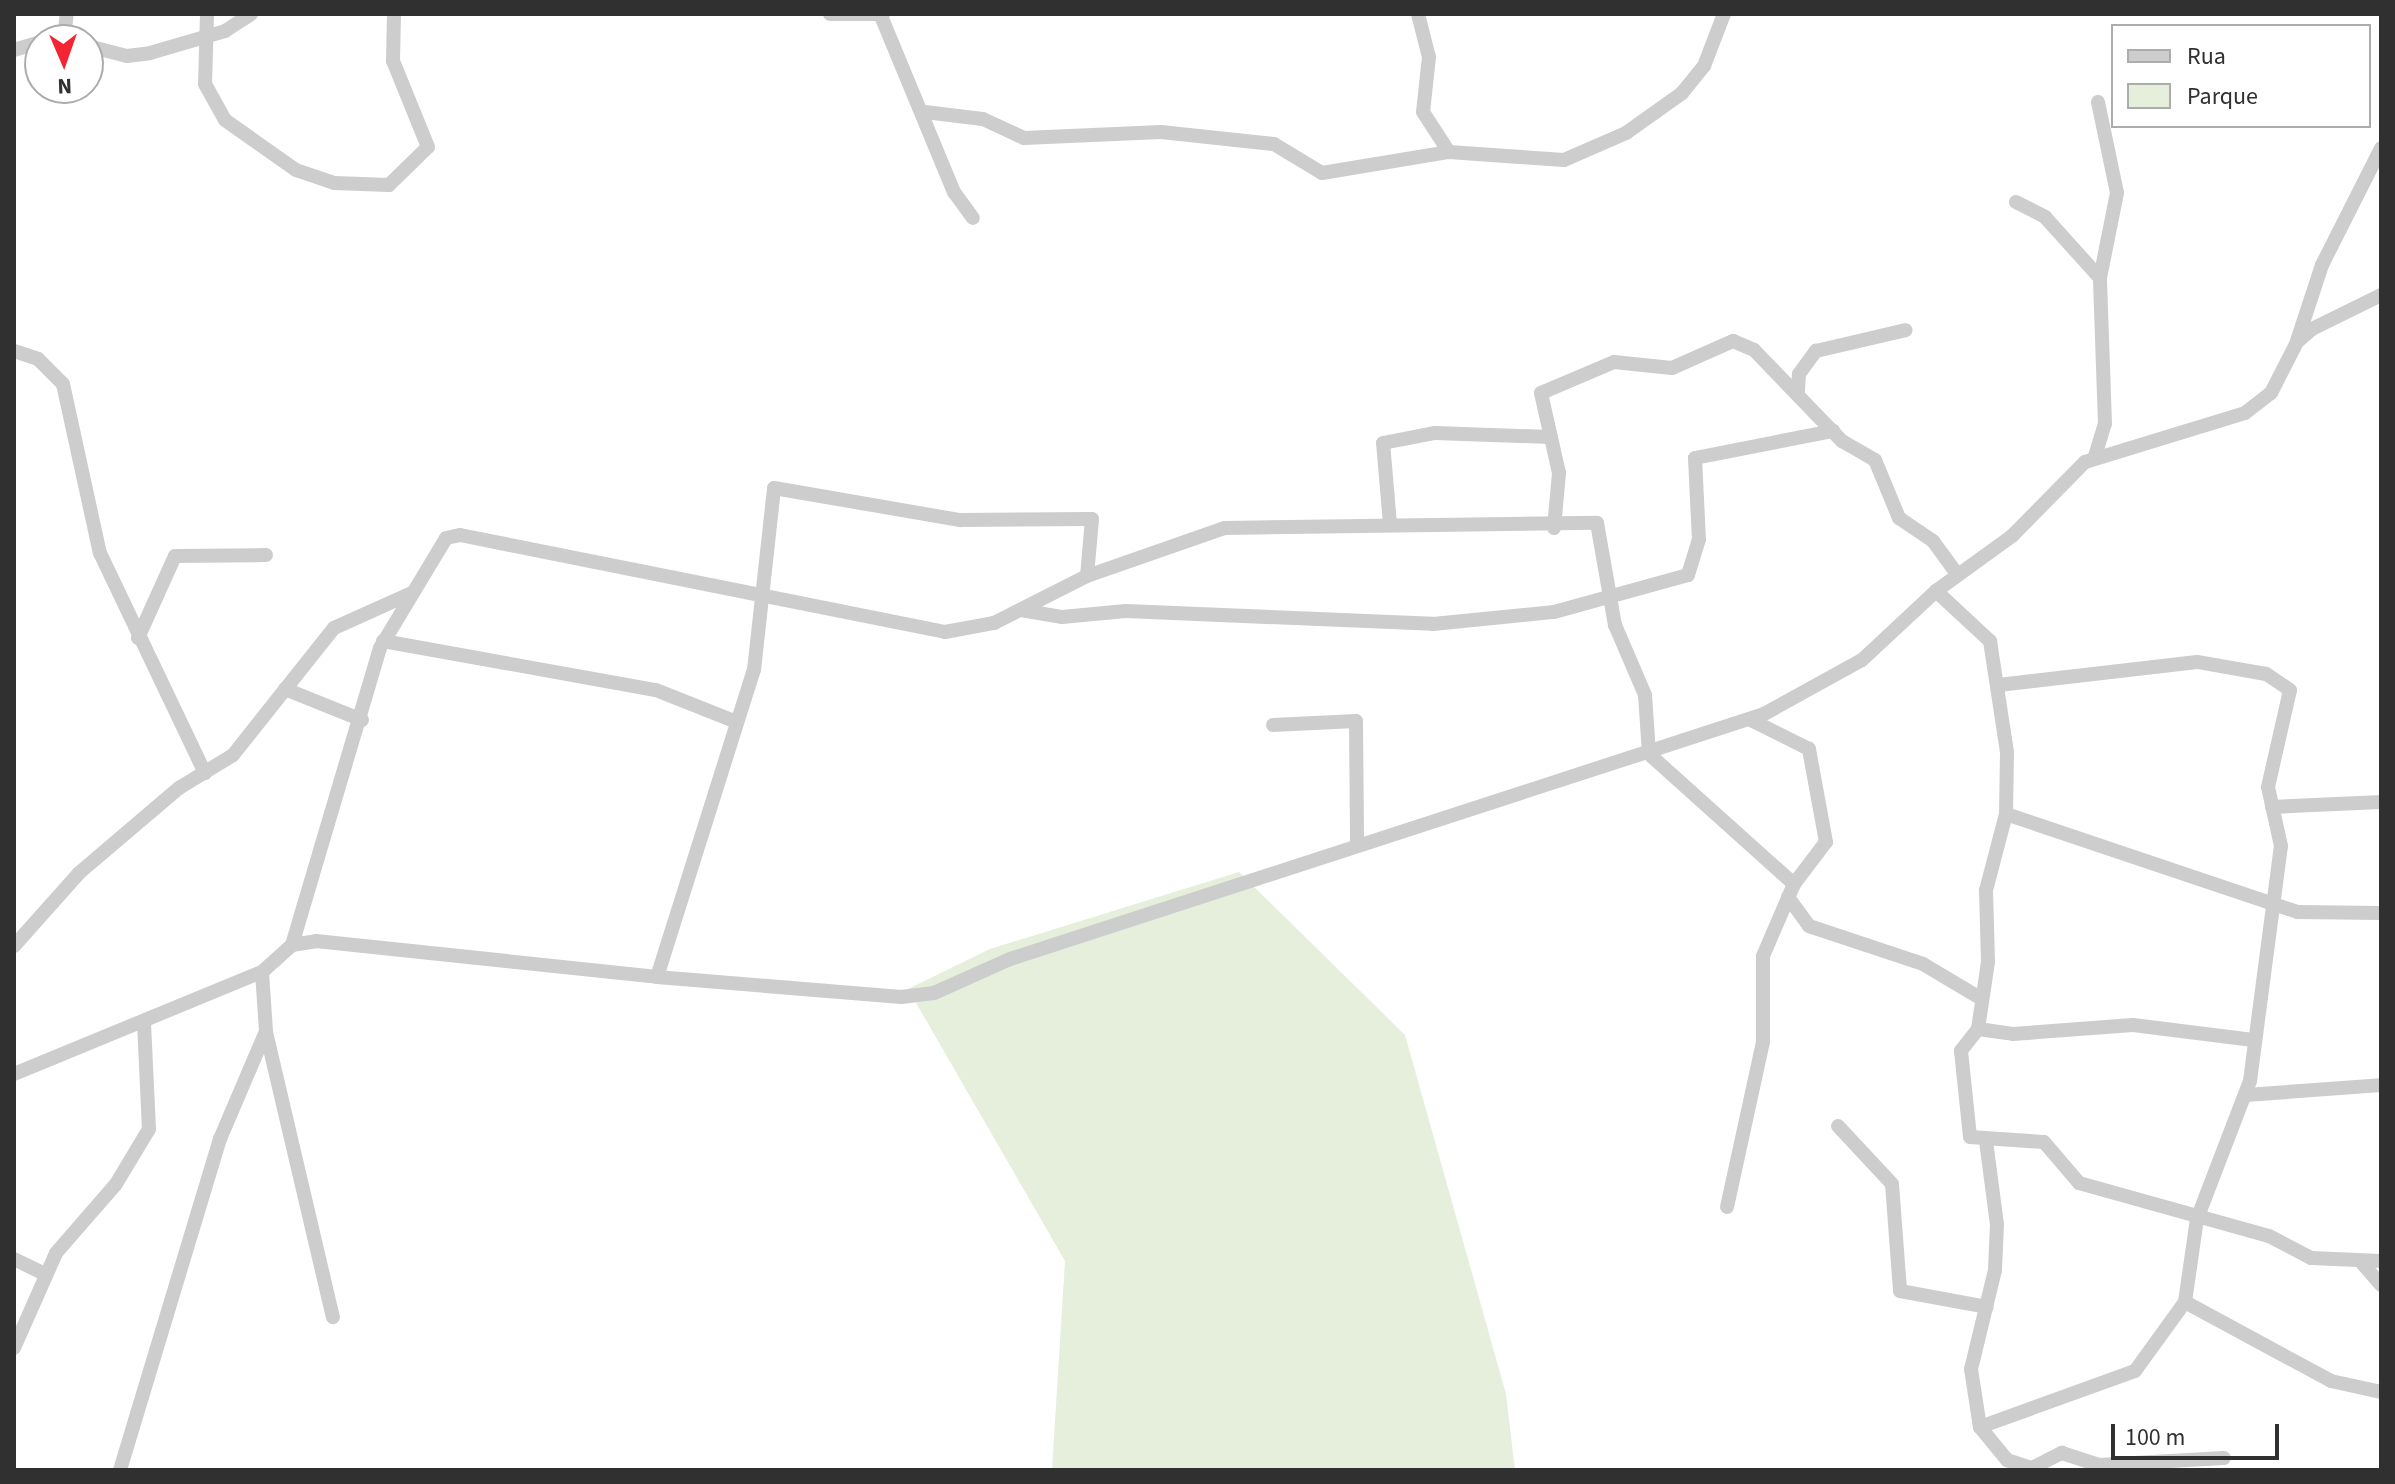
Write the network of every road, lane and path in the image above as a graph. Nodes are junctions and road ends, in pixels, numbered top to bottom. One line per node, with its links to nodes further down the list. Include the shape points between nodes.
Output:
1 (207, 14): 8 (street)
2 (251, 14): 8 (street)
3 (394, 14): 8 (street, via 393,61 428,147 389,185 323,180 238,130 209,95)
4 (830, 14): 7 (street)
5 (1418, 14): 13 (street, via 1429,57 1423,112)
6 (1724, 14): 13 (street, via 1704,66 1682,93 1626,133 1564,160)
7 (882, 15): 11 (street)
8 (204, 37): 9 (street, via 127,56)
9 (104, 50)
10 (2098, 102): 16 (street, via 2117,193)
11 (925, 112): 13 (street, via 983,119 1024,138 1152,132 1264,143 1291,151 1322,173); 15 (street, via 954,192)
12 (2381, 148): 19 (street, via 2322,265)
13 (1449, 152)
14 (2016, 202): 16 (street, via 2045,217)
15 (973, 218)
16 (2100, 278): 24 (street, via 2105,424)
17 (2381, 295): 19 (street, via 2326,319)
18 (1906, 330): 21 (street, via 1816,351 1799,374)
19 (2297, 342): 24 (street, via 2271,393 2245,413)
20 (14, 351): 35 (street, via 38,359 63,384 100,553)
21 (1798, 391): 22 (street); 23 (street, via 1754,350 1733,341 1672,368 1614,362 1541,393)
22 (1833, 431): 28 (street, via 1875,460 1899,518 1933,541); 31 (street, via 1695,458 1699,540 1688,575)
23 (1551, 437): 25 (street, via 1435,433 1383,443); 26 (street, via 1559,473)
24 (2095, 456): 28 (street, via 2012,536)
25 (1390, 524): 26 (street); 29 (street, via 1225,528)
26 (1554, 528): 31 (street, via 1597,523)
27 (266, 555): 35 (street, via 175,556)
28 (1957, 574): 30 (street)
29 (1087, 576): 33 (street, via 1092,519 960,520 783,486 774,488); 34 (street)
30 (1936, 591): 37 (street, via 1984,631); 40 (street, via 1862,660)
31 (1611, 592): 34 (street, via 1554,612 1433,624 1126,611 1062,617); 43 (street, via 1615,625 1645,695)
32 (412, 593): 33 (street, via 446,538 460,535); 36 (street); 38 (street, via 339,623)
33 (758, 600): 34 (street, via 945,632); 41 (street, via 756,661)
34 (1021, 610)
35 (138, 638): 44 (street)
36 (383, 641): 39 (street); 41 (street, via 656,690)
37 (1998, 685): 46 (street, via 2197,662 2266,674 2290,690 2276,727); 47 (street)
38 (285, 689): 39 (street); 44 (street, via 233,755)
39 (362, 720): 52 (street)
40 (1751, 720): 43 (street); 49 (street, via 1803,742 1812,760 1826,842)
41 (734, 721): 55 (street)
42 (1273, 725): 48 (street, via 1356,721)
43 (1649, 754): 48 (street); 49 (street)
44 (205, 773): 53 (street, via 79,873)
45 (2381, 802): 46 (street)
46 (2272, 807): 50 (street, via 2281,846)
47 (2006, 814): 50 (street); 56 (street, via 1987,879 1988,962)
48 (1357, 844): 55 (street, via 1010,959 923,996)
49 (1791, 891): 56 (street, via 1809,926 1923,964); 66 (street, via 1761,967 1763,1042)
50 (2275, 901): 51 (street, via 2311,915); 60 (street)
51 (2381, 913)
52 (292, 945): 54 (street); 55 (street, via 386,944)
53 (14, 946)
54 (262, 972): 57 (street); 59 (street)
55 (657, 977)
56 (1980, 998): 58 (street)
57 (144, 1023): 61 (street); 71 (street, via 149,1129)
58 (1978, 1029): 60 (street, via 2013,1034 2133,1025); 65 (street, via 1964,1042 1962,1066 1967,1130)
59 (266, 1031): 75 (street); 80 (street, via 220,1139)
60 (2253, 1040): 63 (street)
61 (14, 1074)
62 (2381, 1085): 63 (street)
63 (2246, 1095): 67 (street)
64 (1838, 1126): 74 (street, via 1892,1184 1900,1291)
65 (1986, 1141): 67 (street, via 2044,1142 2079,1183); 74 (street, via 1997,1211)
66 (1727, 1207)
67 (2197, 1219): 70 (street, via 2269,1236 2324,1262); 73 (street)
68 (14, 1259): 71 (street)
69 (2381, 1261): 70 (street)
70 (2362, 1263): 72 (street)
71 (45, 1274): 76 (street)
72 (2381, 1285)
73 (2185, 1302): 77 (street, via 2331,1381); 78 (street, via 2135,1371)
74 (1987, 1307): 78 (street, via 1971,1369)
75 (333, 1317)
76 (14, 1348)
77 (2381, 1392)
78 (1980, 1427): 79 (street, via 2019,1466 2062,1453 2098,1465)
79 (2224, 1458)
80 (120, 1470)

